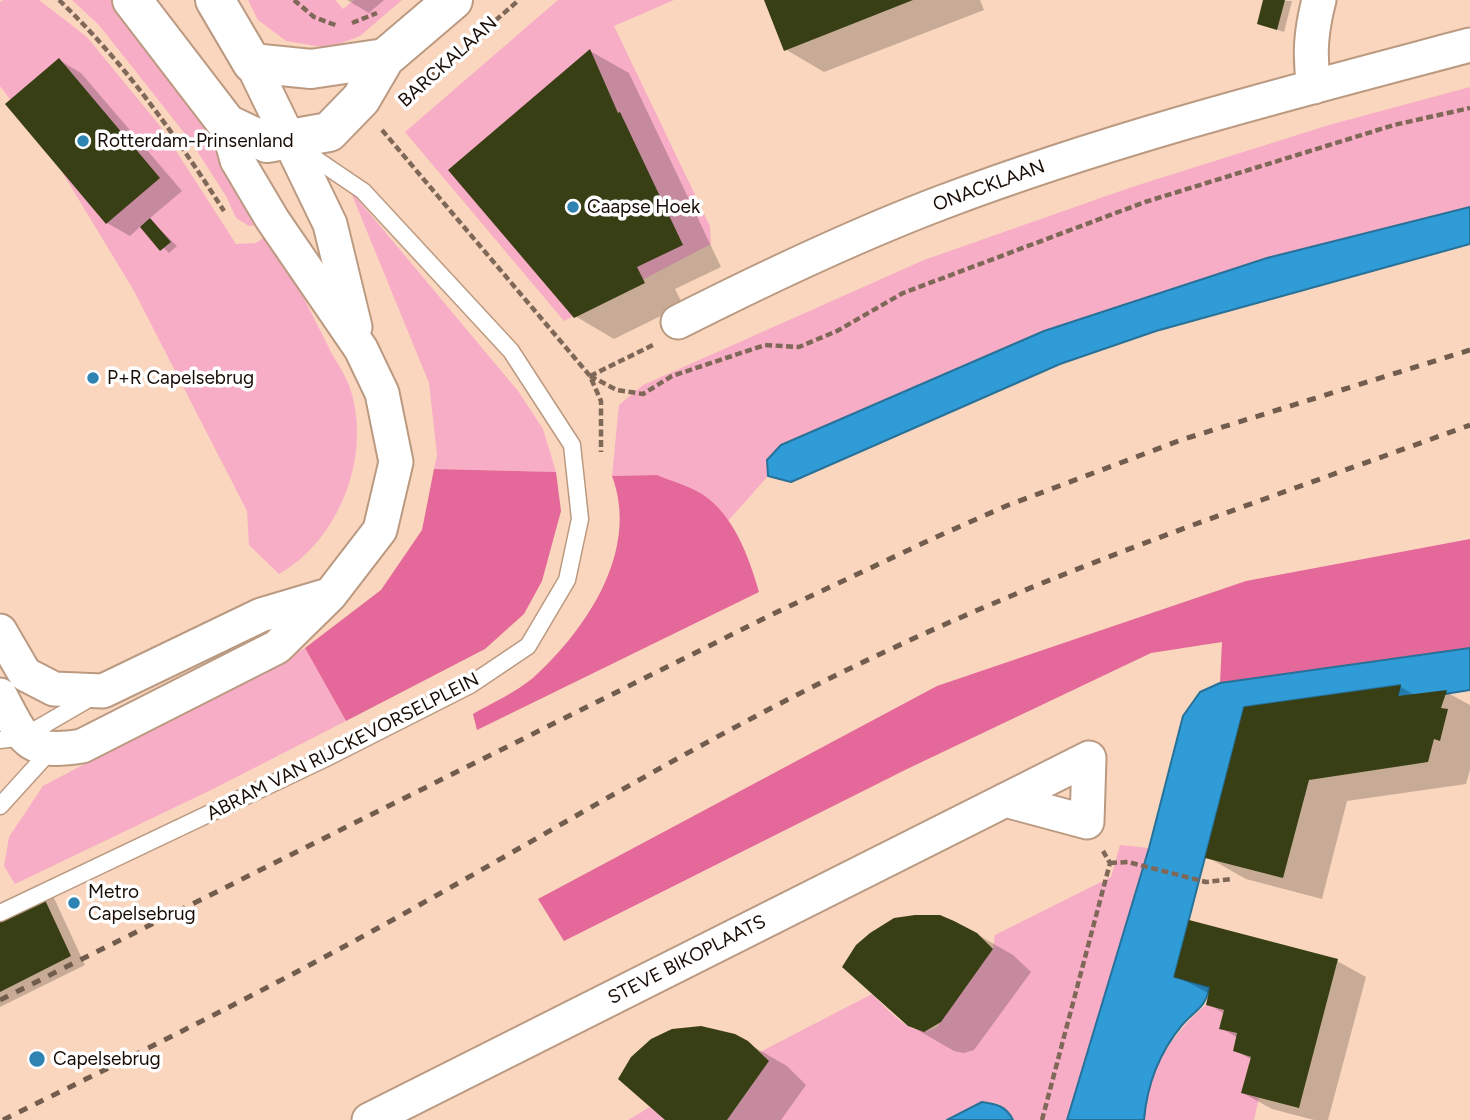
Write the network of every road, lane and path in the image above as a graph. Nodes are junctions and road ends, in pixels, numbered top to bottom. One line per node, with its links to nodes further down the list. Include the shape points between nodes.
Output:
1 (132, 0): 14 (street, ABRAM VAN RIJCKEVORSELPLEIN)
2 (215, 0): 10 (street, ABRAM VAN RIJCKEVORSELPLEIN)
3 (294, 0): 7 (path, via 314,17 342,27 379,12)
4 (453, 0): 7 (street, BARCKALAAN)
5 (519, 0): 12 (path, BARCKALAAN)
6 (1319, 0): 11 (street, via 1310,33)
7 (417, 30): 9 (street, BARCKALAAN)
8 (1470, 44): 11 (street, ONACKLAAN)
9 (385, 58): 10 (street, via 311,69); 15 (street, BARCKALAAN, via 361,99 329,132)
10 (252, 63): 15 (street, ABRAM VAN RIJCKEVORSELPLEIN)
11 (1314, 87): 16 (street, ONACKLAAN, via 1130,139 942,202 834,247)
12 (404, 100)
13 (1470, 108): 16 (path, via 1394,125 1145,202 903,293 837,331 799,346 765,345 672,376 643,394 617,390 590,376 671,336)
14 (227, 124): 15 (street, BARCKALAAN, via 267,144); 17 (street, ABRAM VAN RIJCKEVORSELPLEIN, via 237,160 272,219)
15 (290, 141): 17 (street, ABRAM VAN RIJCKEVORSELPLEIN, via 330,224); 28 (lane, ABRAM VAN RIJCKEVORSELPLEIN, via 363,191 511,351 572,445 580,519 567,580 528,646 470,685)
16 (678, 322)
17 (361, 349): 18 (street, ABRAM VAN RIJCKEVORSELPLEIN, via 382,393 396,462 380,530)
18 (330, 594): 20 (street, via 261,615); 22 (street, ABRAM VAN RIJCKEVORSELPLEIN, via 277,647 82,746)
19 (0, 631): 20 (street, via 25,674 54,690)
20 (103, 691): 22 (lane)
21 (0, 695): 22 (street)
22 (24, 743): 24 (lane)
23 (1005, 800): 25 (street); 25 (street, STEVE BIKOPLAATS, via 1089,758); 29 (street, STEVE BIKOPLAATS)
24 (0, 806)
25 (1087, 822): 26 (path)
26 (1110, 863): 27 (path, via 1128,862 1206,882); 30 (path)
27 (1232, 879)
28 (0, 913)
29 (369, 1120)
30 (1042, 1120)

